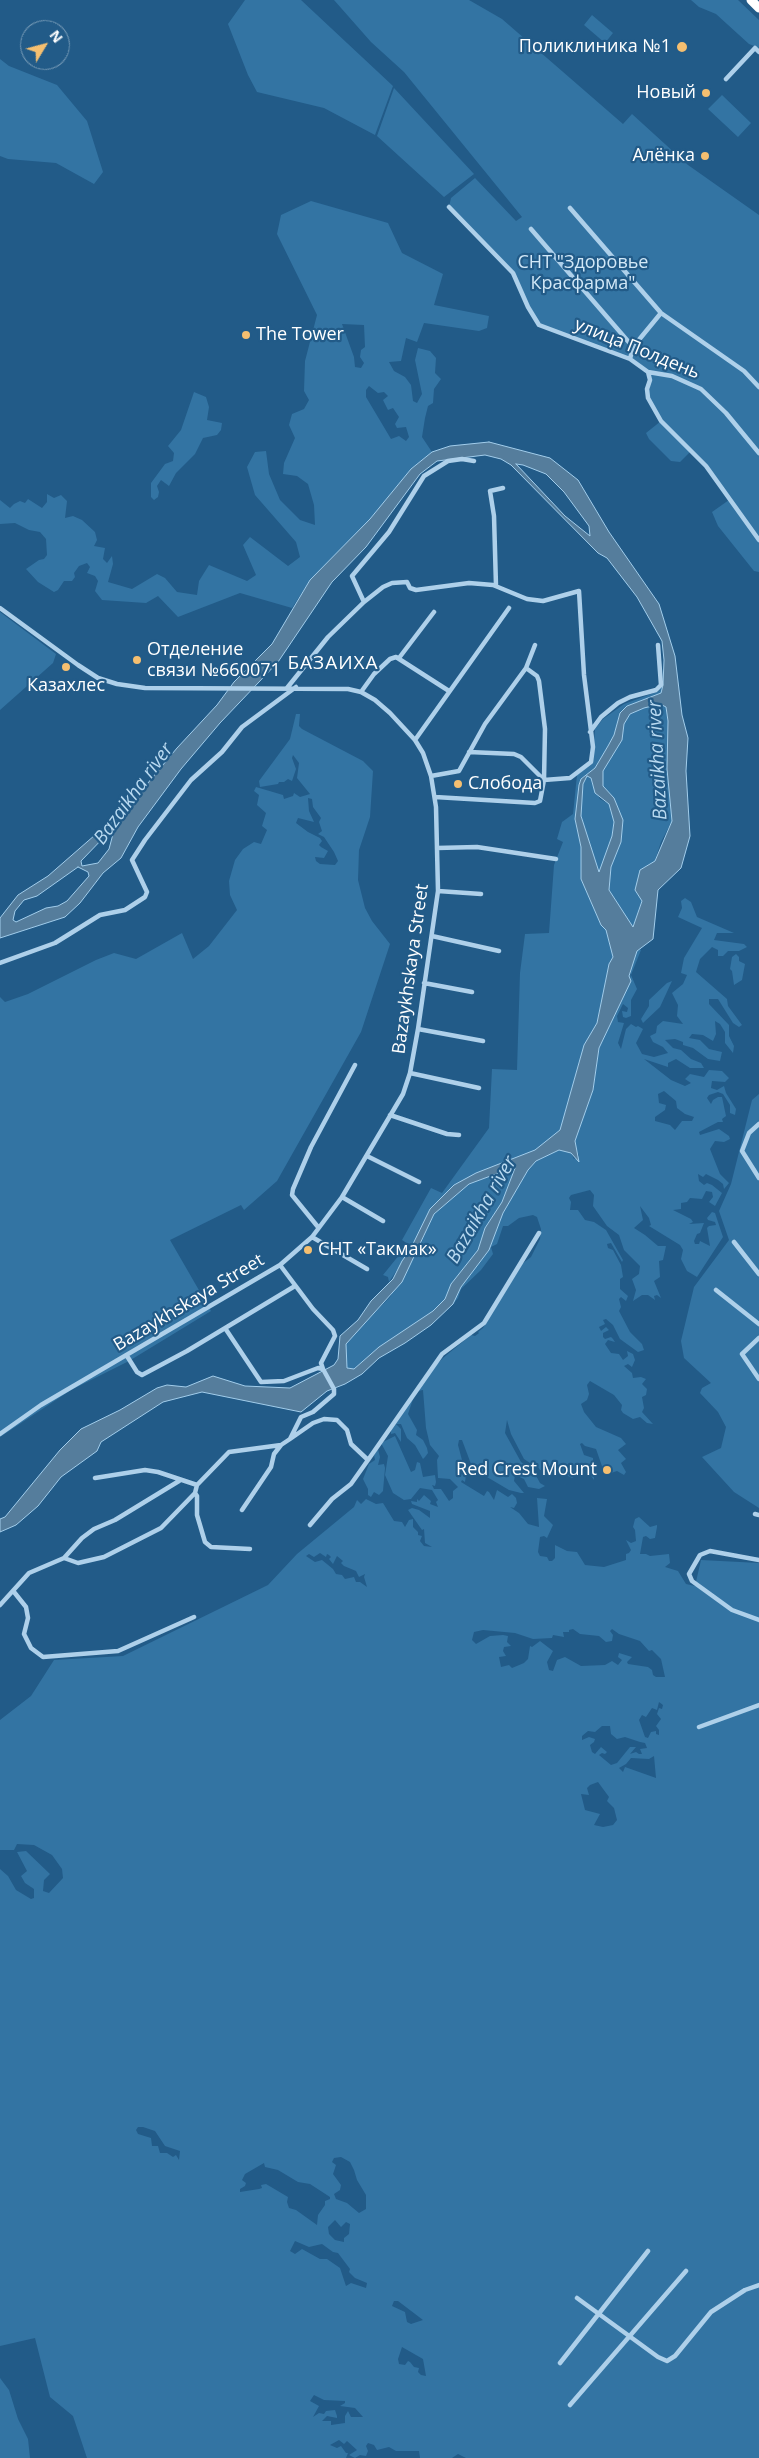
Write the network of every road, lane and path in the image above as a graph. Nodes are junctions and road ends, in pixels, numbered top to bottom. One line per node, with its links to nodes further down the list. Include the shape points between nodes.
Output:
1 (751, 0): 2 (highway)
2 (759, 8)
3 (756, 49): 4 (street)
4 (726, 79)
5 (449, 207): 10 (street, улица Полдень, via 513,272 539,325)
6 (570, 208): 8 (street)
7 (531, 229): 9 (street)
8 (662, 313): 9 (street); 12 (street, via 744,371)
9 (633, 347): 10 (street)
10 (630, 359): 11 (street, улица Полдень)
11 (648, 372): 13 (street, улица Полдень, via 672,376 701,389); 16 (street, via 648,398 661,422 706,466)
12 (759, 387)
13 (759, 453)
14 (474, 461): 18 (street, via 448,462 424,476 389,532 352,576)
15 (504, 488): 17 (street, via 490,491)
16 (759, 540)
17 (496, 586): 18 (street, via 469,582 416,590 407,582 392,583); 30 (street, via 527,599 543,601 579,591)
18 (364, 602): 27 (street, via 328,637)
19 (0, 608): 27 (street, Bazaykhskaya Street, via 98,678 117,684 145,688)
20 (508, 608): 28 (street)
21 (434, 612): 24 (street)
22 (535, 645): 25 (street)
23 (658, 645): 30 (street, via 661,685 656,690 618,703 601,717)
24 (398, 658): 28 (street); 29 (street, via 390,659)
25 (526, 668): 32 (street); 34 (street, via 539,681 545,729)
26 (296, 687): 27 (street, Bazaykhskaya Street); 29 (street, Bazaykhskaya Street); 42 (street, via 242,726 222,752 191,780 145,840 132,860 147,892 145,897 125,910 100,915 55,943)
27 (287, 688)
28 (449, 691): 31 (street)
29 (361, 692): 31 (street, Bazaykhskaya Street, via 390,713)
30 (590, 732): 34 (street, via 591,762 570,778)
31 (415, 740): 33 (street, Bazaykhskaya Street)
32 (469, 752): 33 (street, via 459,771); 34 (street, via 514,754)
33 (431, 776): 35 (street, Bazaykhskaya Street)
34 (544, 780): 35 (street, via 540,801 535,803)
35 (435, 797): 36 (street, Bazaykhskaya Street)
36 (436, 848): 37 (street, via 478,848); 38 (street, Bazaykhskaya Street)
37 (556, 859)
38 (438, 892): 39 (street); 40 (street, Bazaykhskaya Street)
39 (481, 894)
40 (432, 936): 41 (street); 43 (street, Bazaykhskaya Street)
41 (499, 951)
42 (0, 963)
43 (424, 983): 44 (street); 45 (street, Bazaykhskaya Street)
44 (472, 992)
45 (418, 1029): 46 (street); 48 (street, Bazaykhskaya Street)
46 (483, 1041)
47 (355, 1065): 58 (street, via 292,1189 292,1195)
48 (410, 1074): 49 (street); 50 (street, Bazaykhskaya Street)
49 (479, 1088)
50 (390, 1115): 52 (street); 53 (street, Bazaykhskaya Street)
51 (759, 1124): 54 (street, via 749,1133 742,1150)
52 (458, 1135)
53 (367, 1156): 55 (street); 56 (street, Bazaykhskaya Street)
54 (759, 1178)
55 (418, 1182)
56 (342, 1197): 57 (street); 58 (street, Bazaykhskaya Street)
57 (383, 1221)
58 (318, 1227): 60 (street, Bazaykhskaya Street)
59 (539, 1233): 76 (street, via 484,1323 442,1354)
60 (312, 1236): 62 (street, Bazaykhskaya Street); 63 (street)
61 (734, 1242): 64 (street)
62 (280, 1265): 65 (street); 70 (street, Bazaykhskaya Street)
63 (367, 1269)
64 (759, 1274)
65 (295, 1286): 68 (street); 71 (street, via 333,1330 334,1336 321,1363)
66 (716, 1290): 67 (street)
67 (759, 1324)
68 (225, 1328): 70 (street, via 142,1375); 71 (street, via 261,1382 284,1381)
69 (759, 1338): 72 (street, via 742,1354)
70 (127, 1356): 73 (street, Bazaykhskaya Street, via 41,1405)
71 (323, 1369): 74 (street, via 334,1394 301,1417)
72 (759, 1379)
73 (0, 1434)
74 (290, 1438): 75 (street); 76 (street, via 313,1423 324,1419 337,1420 347,1430 351,1444)
75 (281, 1445): 79 (street, via 229,1452); 81 (street, via 274,1454 271,1467)
76 (368, 1460): 82 (street, via 351,1484 332,1499)
77 (95, 1478): 78 (street, via 145,1470)
78 (179, 1481): 79 (street); 84 (street, via 94,1529)
79 (197, 1485): 80 (street)
80 (195, 1493): 83 (street, via 205,1542 211,1547); 84 (street, via 166,1524 136,1542 104,1557 78,1563)
81 (242, 1510)
82 (310, 1526)
83 (250, 1549)
84 (64, 1558): 86 (street, via 29,1573)
85 (759, 1560): 89 (street, via 710,1551 700,1555 689,1574 692,1581 732,1610)
86 (14, 1592): 87 (street); 88 (street, via 26,1607 28,1618 24,1634 31,1648 43,1657 118,1651)
87 (0, 1605)
88 (194, 1617)
89 (759, 1620)
90 (759, 1705): 91 (street)
91 (699, 1728)
92 (648, 2251): 96 (street)
93 (686, 2271): 97 (street)
94 (759, 2285): 97 (street, via 745,2290 711,2312 670,2360 664,2361)
95 (577, 2298): 96 (street)
96 (600, 2315): 97 (street); 98 (street)
97 (629, 2336): 99 (street)
98 (560, 2363)
99 (570, 2405)

